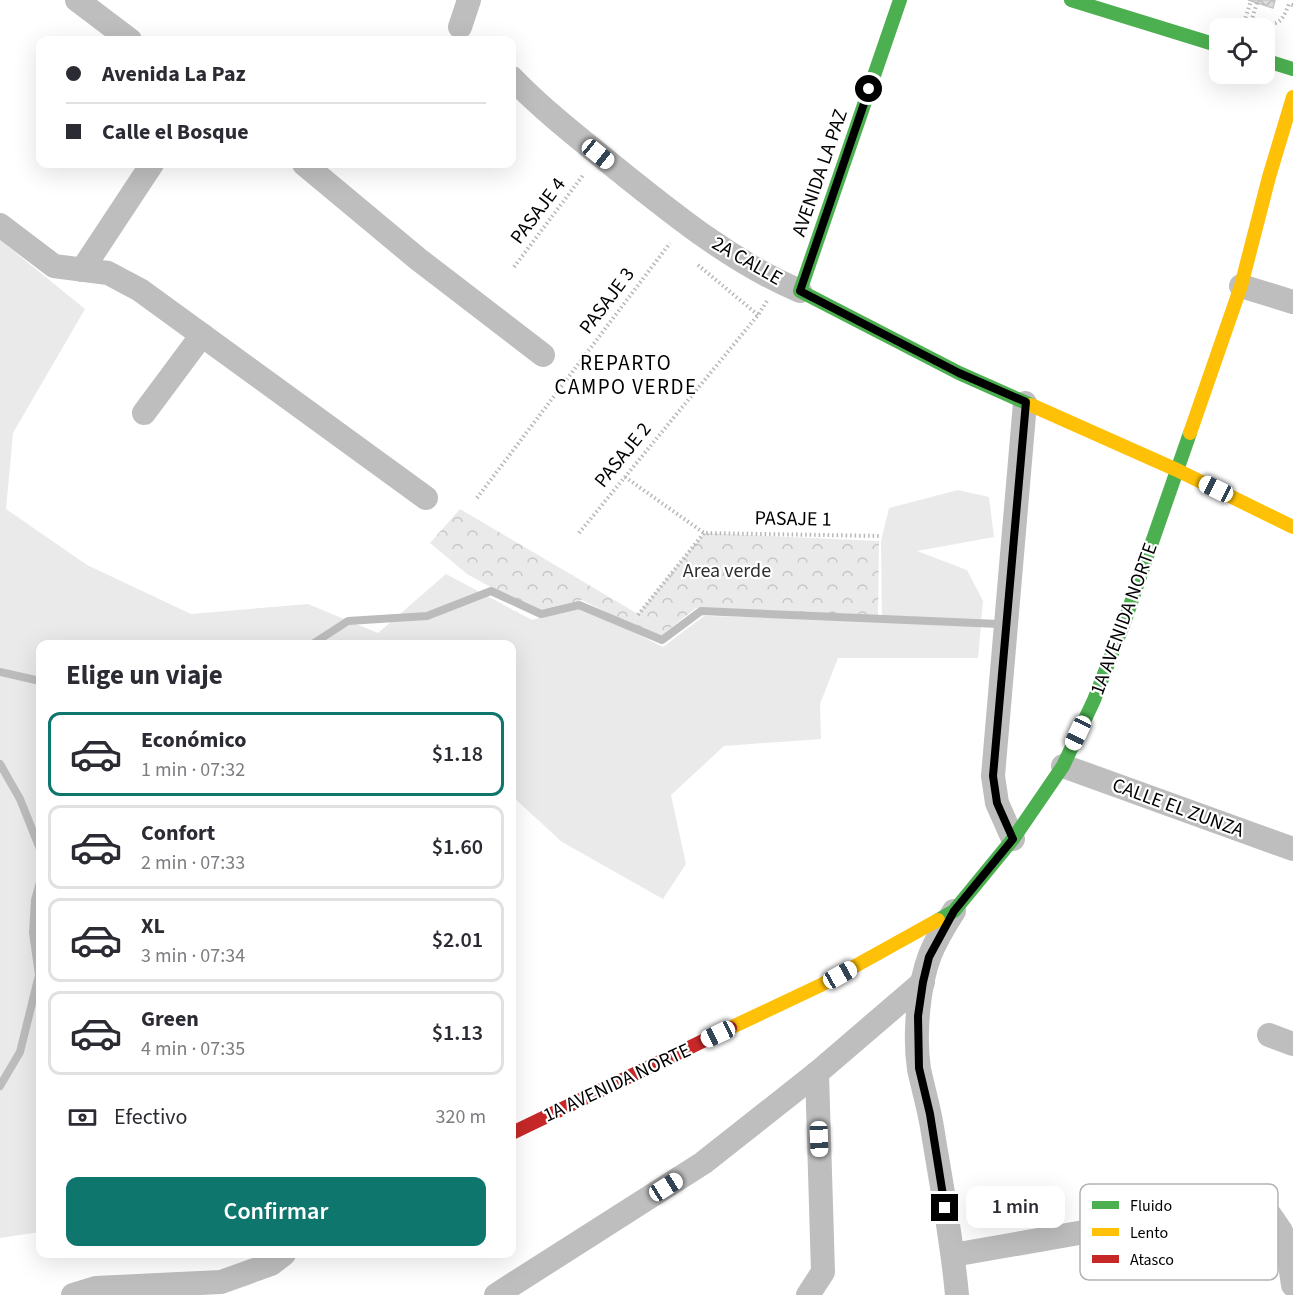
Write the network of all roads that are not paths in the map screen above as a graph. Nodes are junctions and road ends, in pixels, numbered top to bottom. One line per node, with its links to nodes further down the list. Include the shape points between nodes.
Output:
1 (77, 0): 5 (street)
2 (469, 0): 6 (street)
3 (900, 0): 16 (street, AVENIDA LA PAZ)
4 (1071, 0): 7 (street)
5 (125, 36)
6 (459, 36)
7 (1209, 43)
8 (1275, 63): 9 (street)
9 (1293, 69)
10 (516, 82): 16 (street, 2A CALLE, via 543,110 690,228)
11 (1293, 97): 17 (street, 1A AVENIDA NORTE)
12 (149, 168): 15 (street)
13 (309, 168): 20 (street)
14 (0, 225): 15 (street, via 54,266)
15 (82, 270): 19 (street, via 108,273 140,290)
16 (790, 286): 21 (street, 2A CALLE, via 959,373)
17 (1241, 286): 18 (street); 23 (street, 1A AVENIDA NORTE)
18 (1293, 302)
19 (202, 334): 22 (street); 24 (street)
20 (543, 355)
21 (1026, 402): 23 (street, 2A CALLE); 27 (street, via 993,776 997,803)
22 (144, 413)
23 (1177, 470): 25 (street, 2A CALLE); 26 (street, 1A AVENIDA NORTE, via 1125,620)
24 (426, 498)
25 (1293, 527)
26 (1063, 766): 27 (street, 1A AVENIDA NORTE); 28 (street, CALLE EL ZUNZA)
27 (1013, 839): 29 (street, 1A AVENIDA NORTE)
28 (1293, 849)
29 (954, 911): 30 (street, via 929,957); 34 (street, 1A AVENIDA NORTE, via 821,985)
30 (923, 982): 33 (street); 37 (street, via 918,1016 919,1068)
31 (1269, 1035): 32 (street)
32 (1293, 1044)
33 (817, 1073): 41 (street, via 703,1163); 42 (street, via 823,1272)
34 (516, 1131)
35 (1278, 1227): 39 (street)
36 (1080, 1233): 37 (street)
37 (953, 1255): 43 (street)
38 (279, 1258): 40 (street, via 221,1282 96,1288)
39 (1293, 1285)
40 (74, 1295)
41 (496, 1295)
42 (808, 1295)
43 (957, 1295)

